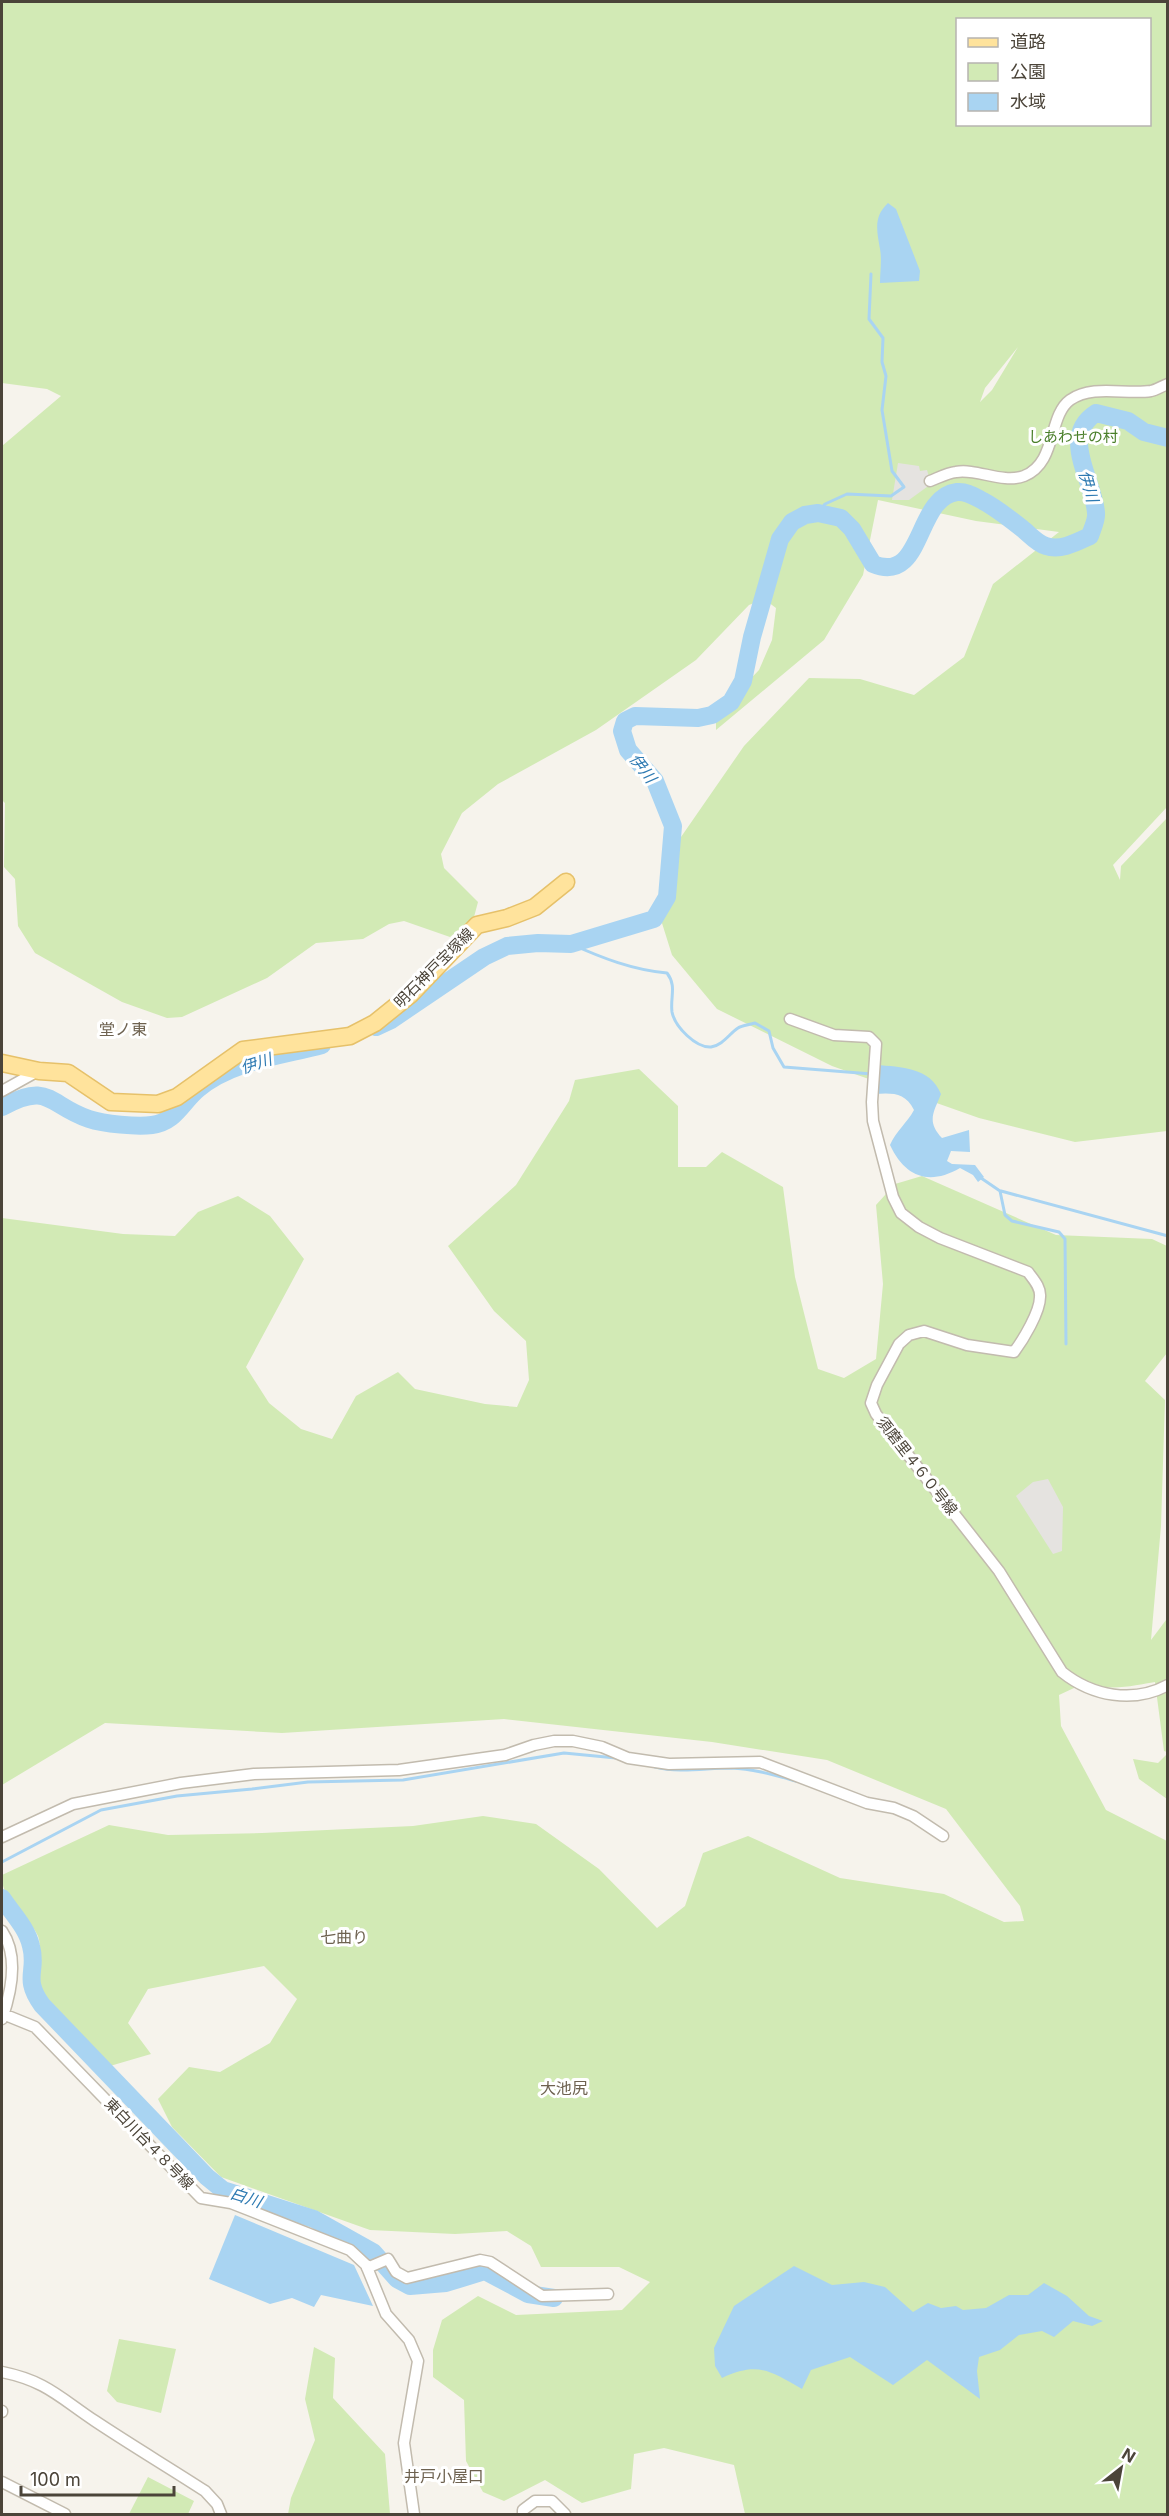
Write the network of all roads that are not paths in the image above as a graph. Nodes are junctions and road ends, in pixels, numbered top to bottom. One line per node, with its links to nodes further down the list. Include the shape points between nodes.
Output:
1 (1167, 384): 2 (street, via 1152,391 1088,392 1069,401 1059,414 1053,441 1035,470 1021,477 957,472)
2 (930, 482)
3 (566, 882): 6 (main road, 明石神戸宝塚線, via 535,907 477,925 411,994 375,1023 350,1036 243,1050 177,1097 158,1104 111,1102 68,1073)
4 (790, 1018): 8 (street, 須磨里４６０号線, via 834,1035 869,1037 876,1044 873,1121 901,1213 940,1238 1028,1272 1041,1297 1027,1335 1014,1352 968,1345 924,1331 909,1335 899,1344 877,1385 871,1403 876,1414 999,1571 1062,1672 1097,1692 1124,1696 1144,1694)
5 (2, 1063): 6 (main road, 明石神戸宝塚線)
6 (39, 1071): 7 (street)
7 (2, 1091)
8 (1167, 1685)
9 (943, 1836): 10 (street, via 894,1808 867,1803 760,1762 669,1764 628,1758 602,1747 554,1741 505,1755 399,1770 254,1774 181,1783 74,1804)
10 (2, 1837)
11 (2, 1931): 12 (street, via 12,1959 10,1990)
12 (2, 2017): 13 (street, 東白川台４８号線, via 35,2027 201,2198 231,2203 350,2250)
13 (367, 2268): 14 (street, via 388,2259 396,2272 407,2277 480,2260 490,2262 542,2296); 19 (street, 東白川台４８号線, via 386,2314 409,2340 418,2361 404,2443)
14 (608, 2294)
15 (2, 2372): 18 (street, via 27,2377 56,2392 205,2491)
16 (2, 2482): 17 (street)
17 (65, 2514)
18 (221, 2514)
19 (414, 2514)
20 (523, 2514): 21 (street, via 535,2501 552,2501)
21 (565, 2514)

